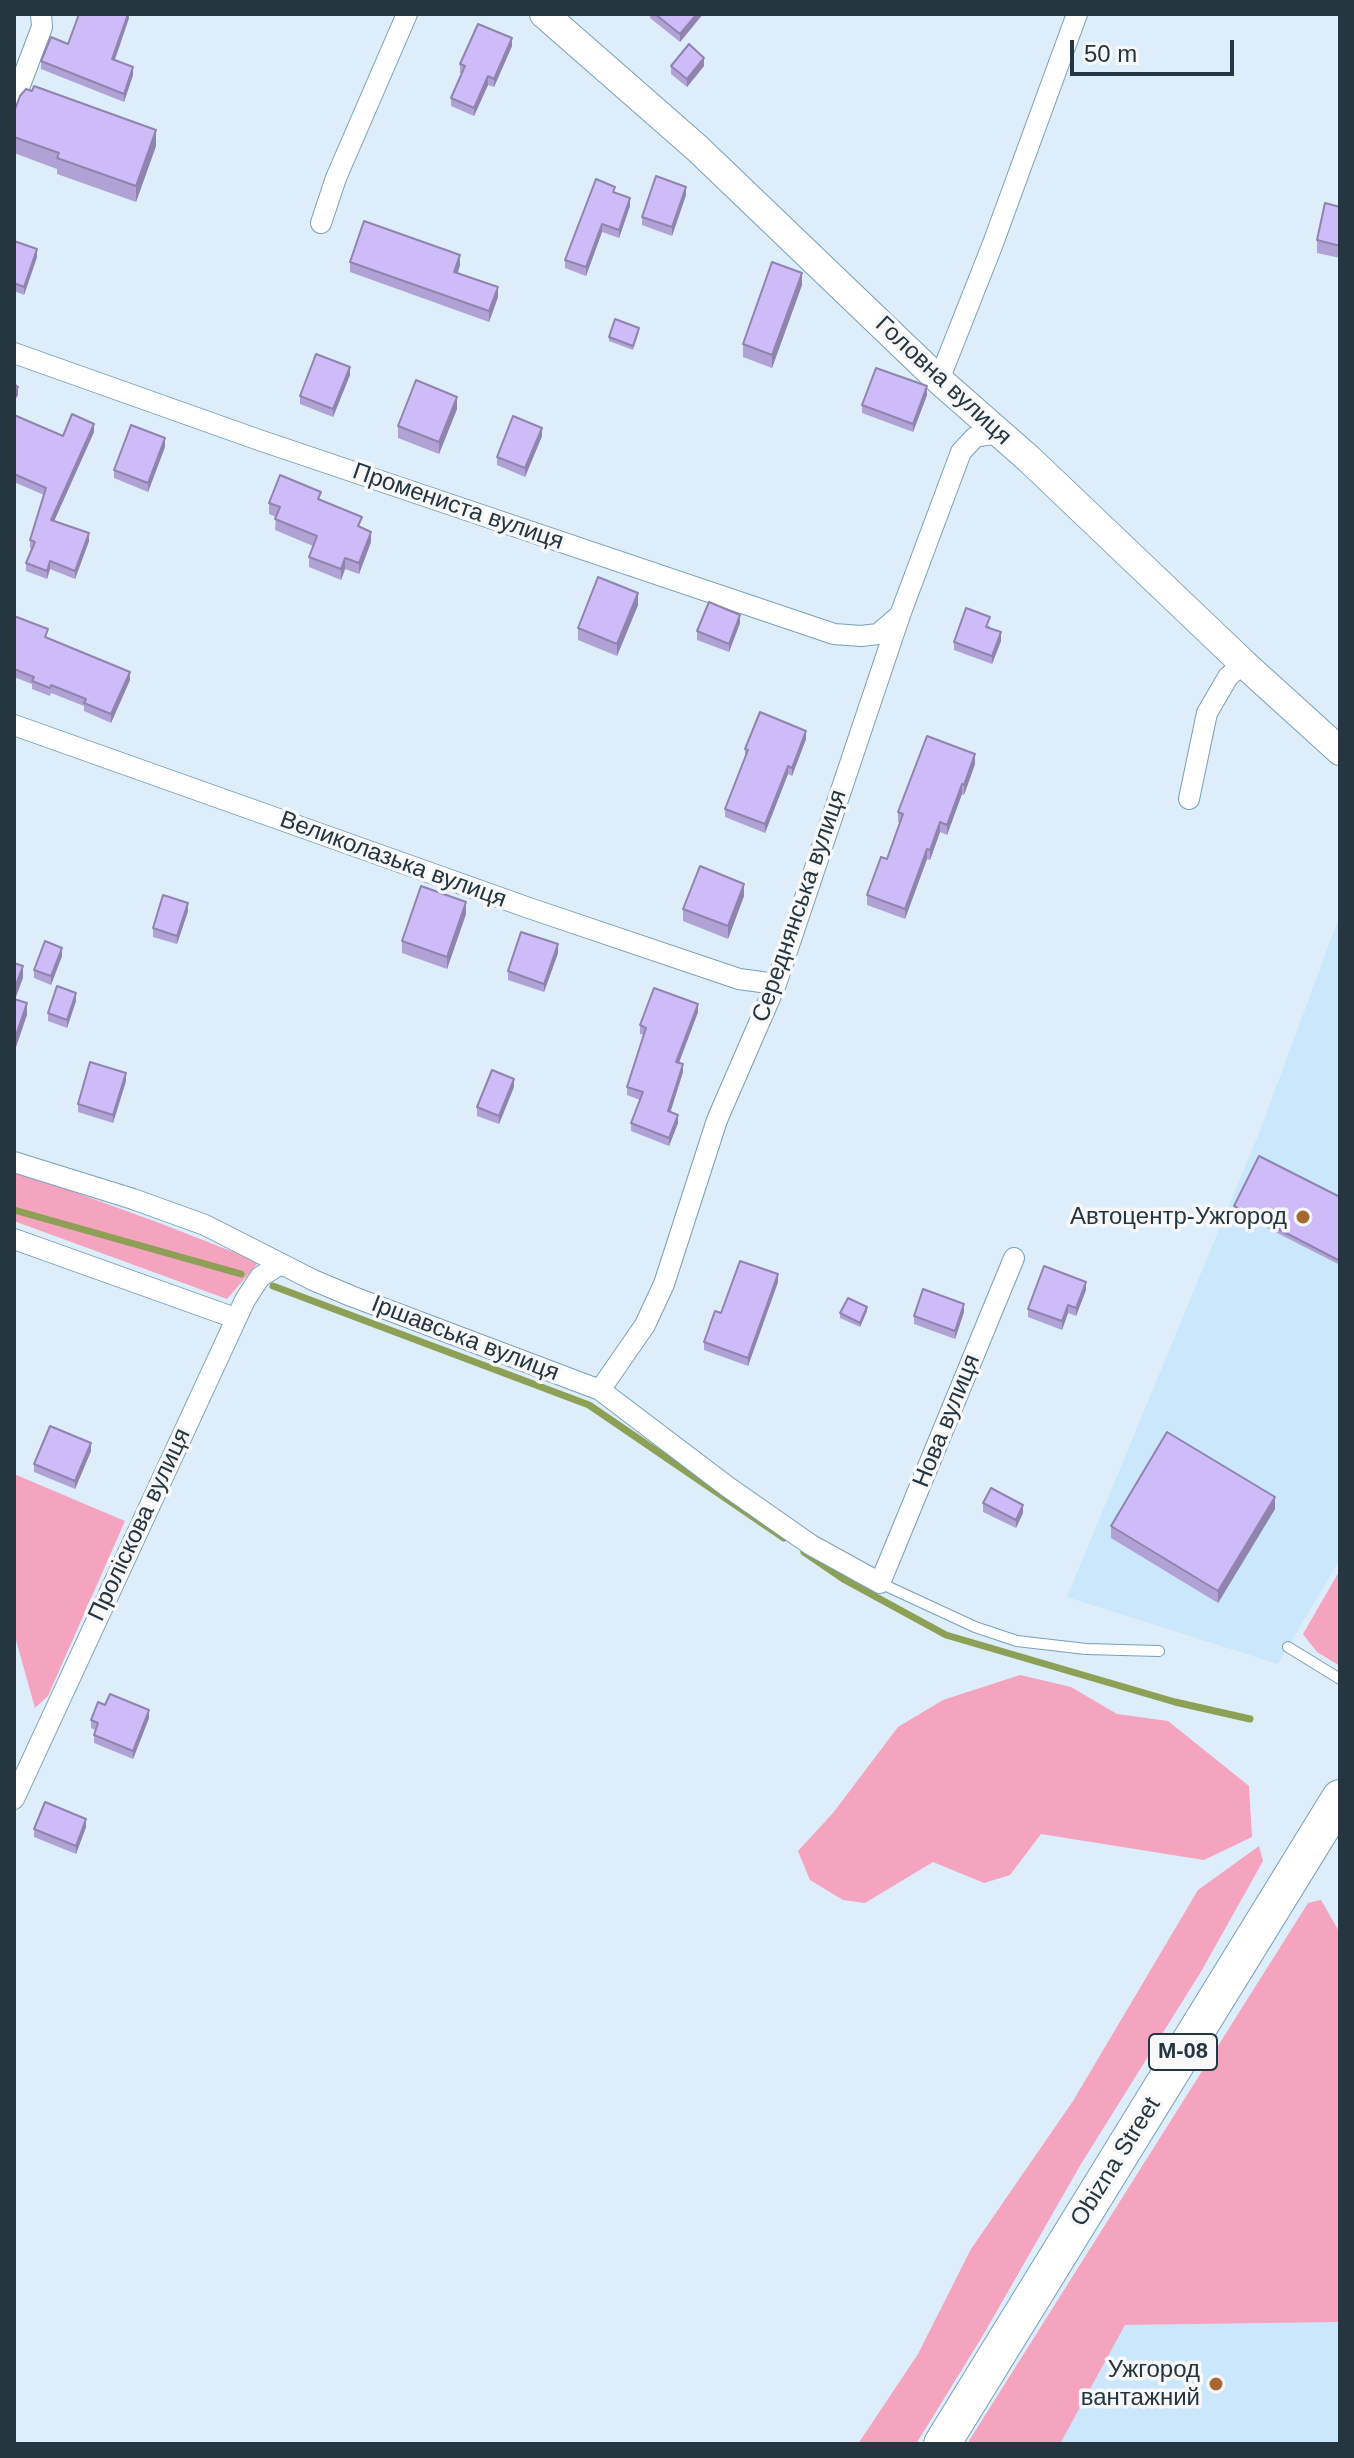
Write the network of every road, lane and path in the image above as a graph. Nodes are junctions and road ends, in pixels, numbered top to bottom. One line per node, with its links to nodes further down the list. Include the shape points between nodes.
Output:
1 (41, 14): 5 (street, via 42,27)
2 (407, 14): 6 (street)
3 (544, 14): 8 (street, Головна вулиця, via 697,148)
4 (1077, 14): 8 (street)
5 (14, 101)
6 (321, 223)
7 (14, 353): 10 (street, Промениста вулиця, via 834,634 878,634)
8 (939, 380): 9 (street, Головна вулиця)
9 (1000, 433): 10 (street, Середнянська вулиця, via 975,437 961,452); 11 (street, Головна вулиця)
10 (900, 615): 15 (street, Середнянська вулиця)
11 (1243, 663): 13 (street, Головна вулиця); 14 (street, via 1207,713)
12 (14, 725): 15 (street, Великолазька вулиця, via 529,908 739,979)
13 (1340, 751)
14 (1189, 799)
15 (776, 984): 21 (street, Середнянська вулиця, via 717,1120 664,1284 645,1325)
16 (14, 1162): 19 (street, Іршавська вулиця, via 205,1225)
17 (14, 1239): 20 (street)
18 (1014, 1258): 22 (street, Нова вулиця)
19 (281, 1264): 20 (street, Проліскова вулиця, via 260,1277); 21 (street, Іршавська вулиця, via 351,1296)
20 (235, 1318): 27 (street, Проліскова вулиця)
21 (600, 1390): 22 (street, Іршавська вулиця, via 811,1545)
22 (880, 1583): 24 (lane, via 1017,1641)
23 (1288, 1647): 25 (lane)
24 (1159, 1651)
25 (1340, 1679)
26 (1340, 1798): 28 (highway, Obizna Street / М-08)
27 (14, 1799)
28 (942, 2444)

